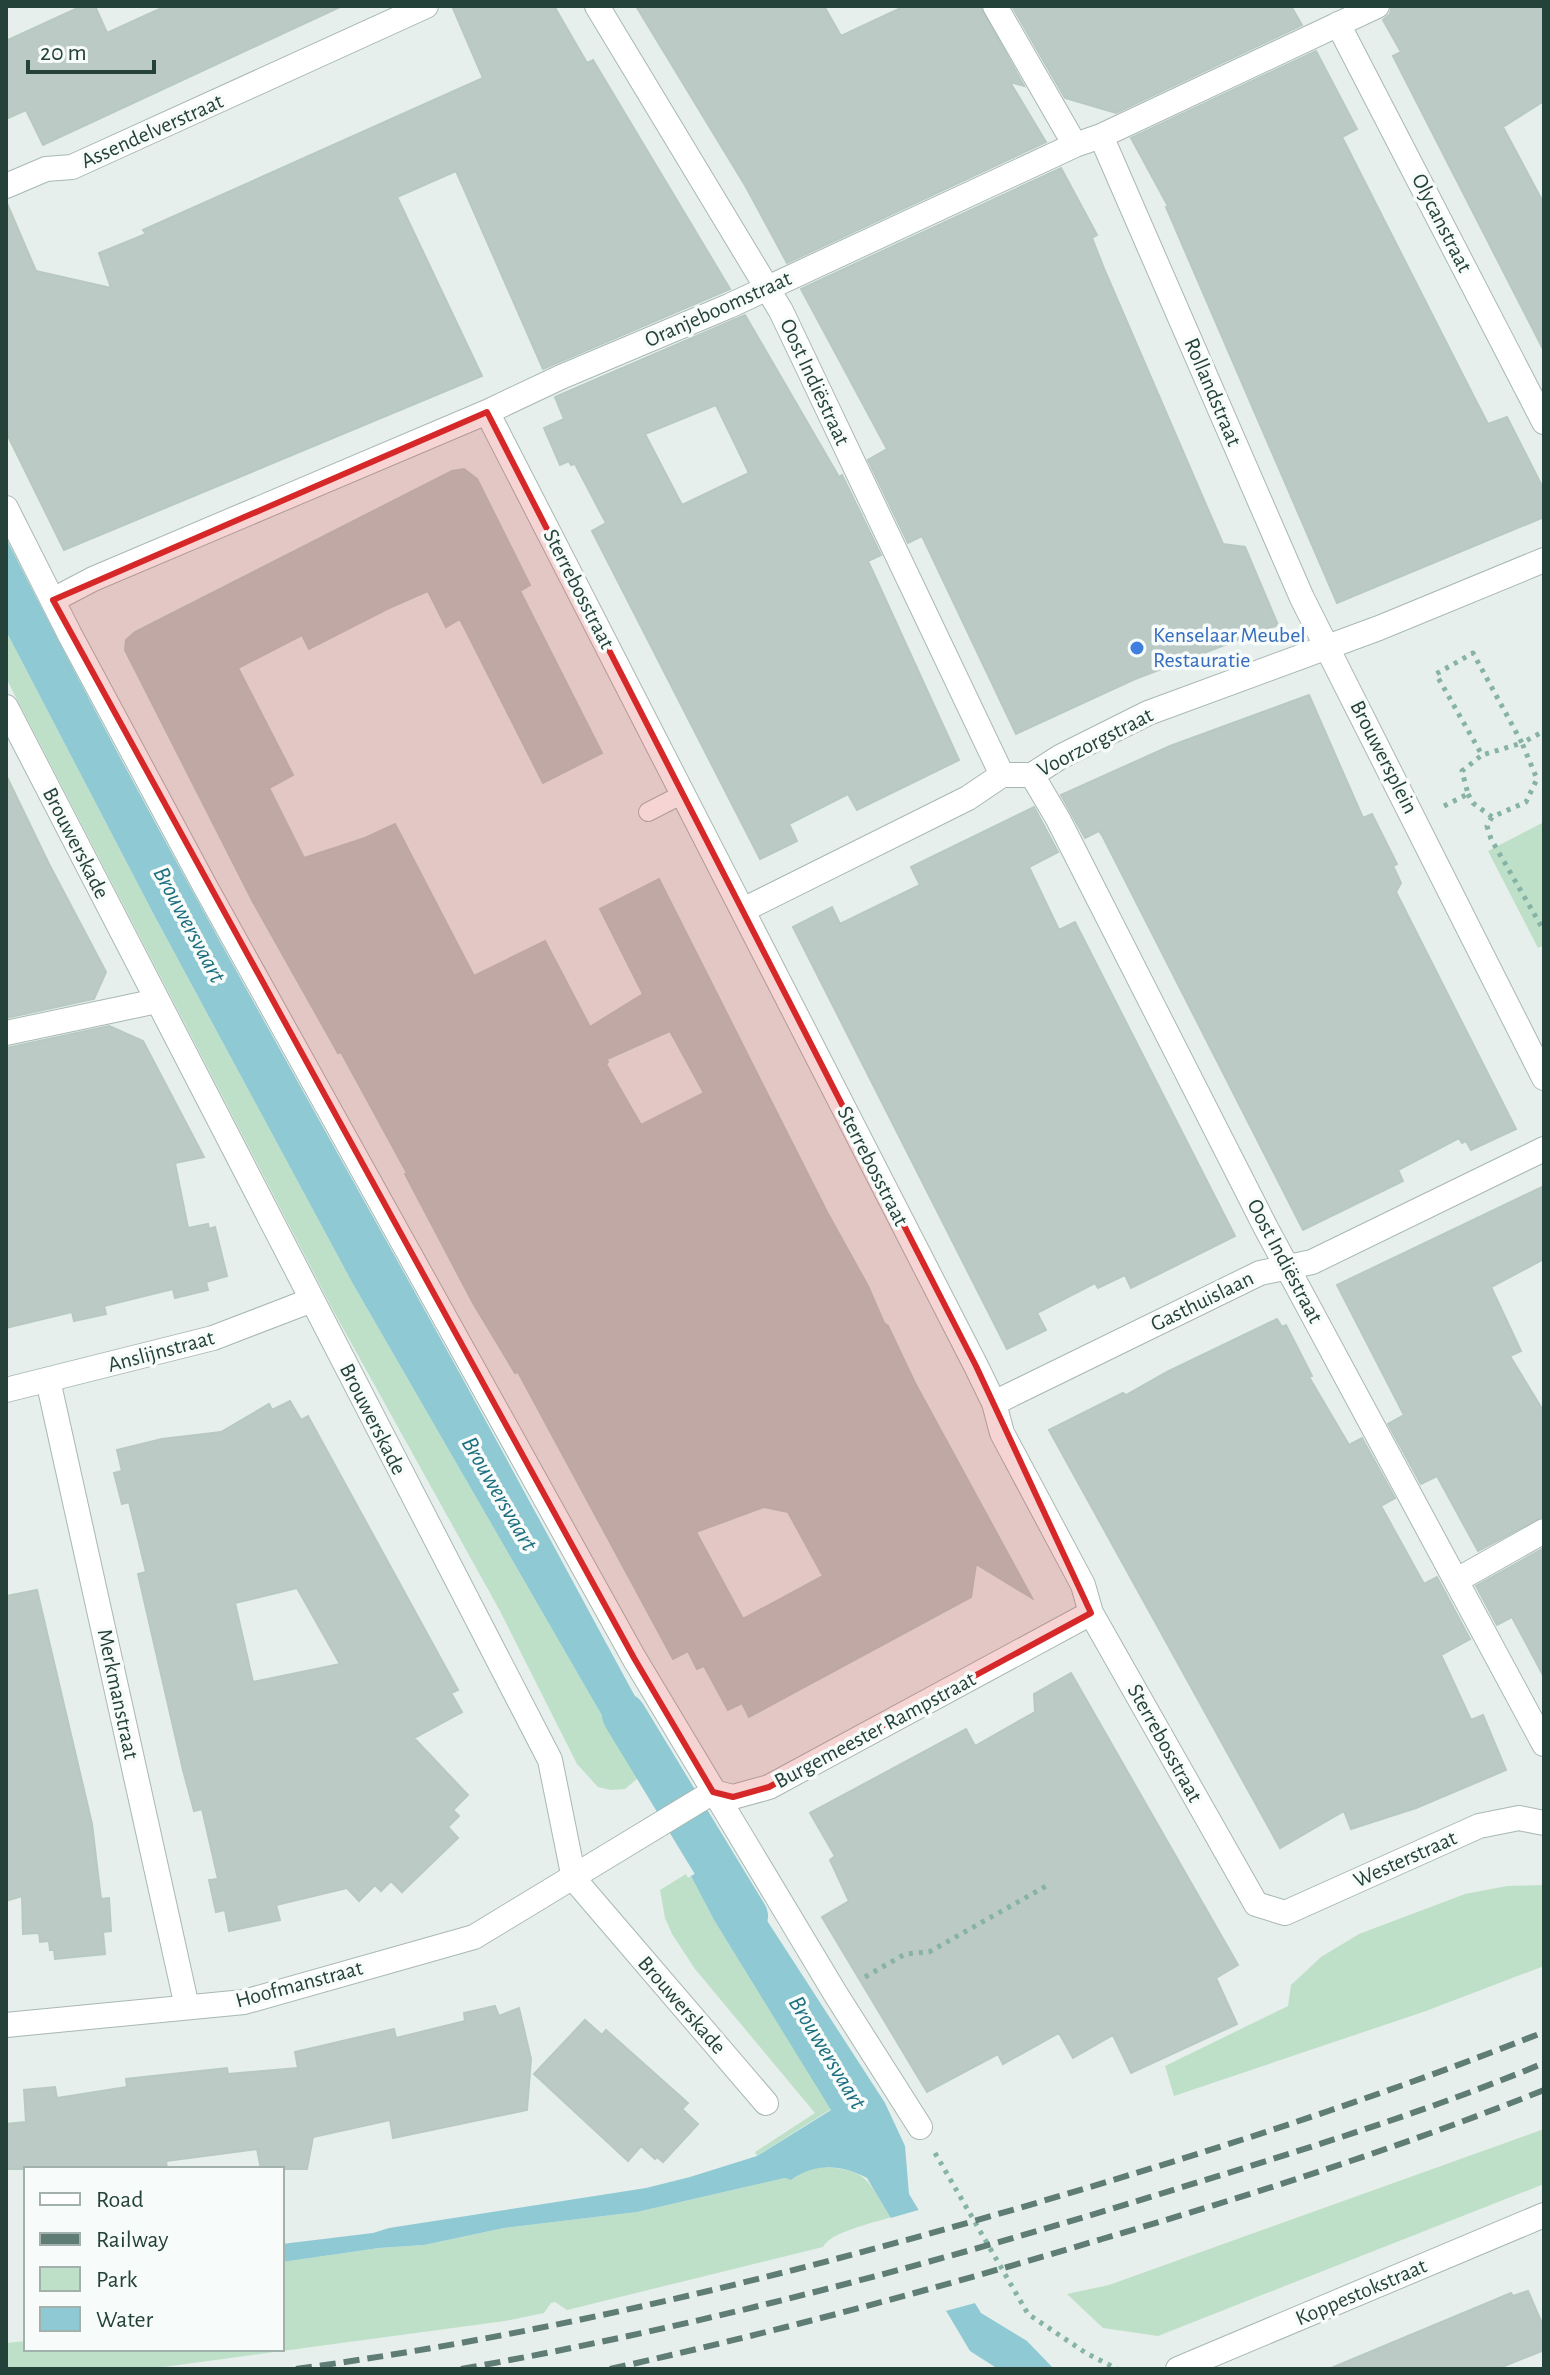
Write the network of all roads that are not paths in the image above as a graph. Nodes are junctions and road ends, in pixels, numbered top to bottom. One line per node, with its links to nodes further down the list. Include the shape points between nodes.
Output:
1 (426, 6): 8 (street, Assendelverstraat, via 72,167 46,169)
2 (597, 6): 9 (street, Oost Indiëstraat)
3 (995, 6): 7 (street)
4 (1377, 6): 5 (street, Oranjeboomstraat)
5 (1338, 24): 6 (street, Oranjeboomstraat); 11 (street, Olycanstraat)
6 (1101, 136): 7 (street, Oranjeboomstraat); 15 (street, Rollandstraat)
7 (1075, 145): 9 (street, Oranjeboomstraat)
8 (6, 186)
9 (767, 289): 10 (street, Oranjeboomstraat); 17 (street, Oost Indiëstraat)
10 (487, 412): 14 (street, Oranjeboomstraat); 19 (street, Sterrebosstraat)
11 (1544, 422)
12 (6, 508): 14 (street)
13 (1544, 560): 15 (street)
14 (53, 600): 35 (street)
15 (1326, 647): 18 (street, Voorzorgstraat, via 1148,713); 24 (street, Brouwersplein)
16 (6, 707): 22 (street, Brouwerskade)
17 (1002, 775): 18 (street, Voorzorgstraat); 21 (street, via 968,798)
18 (1032, 775): 26 (street, Oost Indiëstraat)
19 (683, 794): 20 (lane); 21 (street, Sterrebosstraat)
20 (648, 812)
21 (743, 910): 30 (street, Sterrebosstraat)
22 (157, 1001): 23 (street); 27 (street, Brouwerskade)
23 (6, 1033)
24 (1544, 1078)
25 (1544, 1149): 26 (street, Gasthuislaan, via 1312,1262)
26 (1287, 1267): 30 (street, Gasthuislaan, via 1260,1273); 32 (street, Oost Indiëstraat)
27 (312, 1300): 28 (street, Anslijnstraat, via 213,1338); 37 (street, Brouwerskade, via 550,1760)
28 (48, 1380): 29 (street, Anslijnstraat); 39 (street, Merkmanstraat)
29 (6, 1390)
30 (994, 1403): 33 (street, Sterrebosstraat, via 1002,1433 1083,1585)
31 (1544, 1531): 32 (street)
32 (1457, 1580): 34 (street, Oost Indiëstraat)
33 (1091, 1613): 35 (street, Burgemeester Rampstraat, via 769,1787 733,1797); 38 (street, Sterrebosstraat, via 1239,1877 1256,1904)
34 (1544, 1744)
35 (705, 1797): 37 (street); 42 (street)
36 (1544, 1823): 38 (street, Westerstraat, via 1519,1818 1479,1826 1285,1913)
37 (574, 1879): 39 (street, Hoofmanstraat, via 474,1937 244,2002); 41 (street, Brouwerskade)
38 (1269, 1908)
39 (187, 2007): 40 (street, Hoofmanstraat)
40 (6, 2025)
41 (766, 2103)
42 (920, 2127)
43 (1544, 2215): 44 (street, Koppestokstraat)
44 (1178, 2369)

